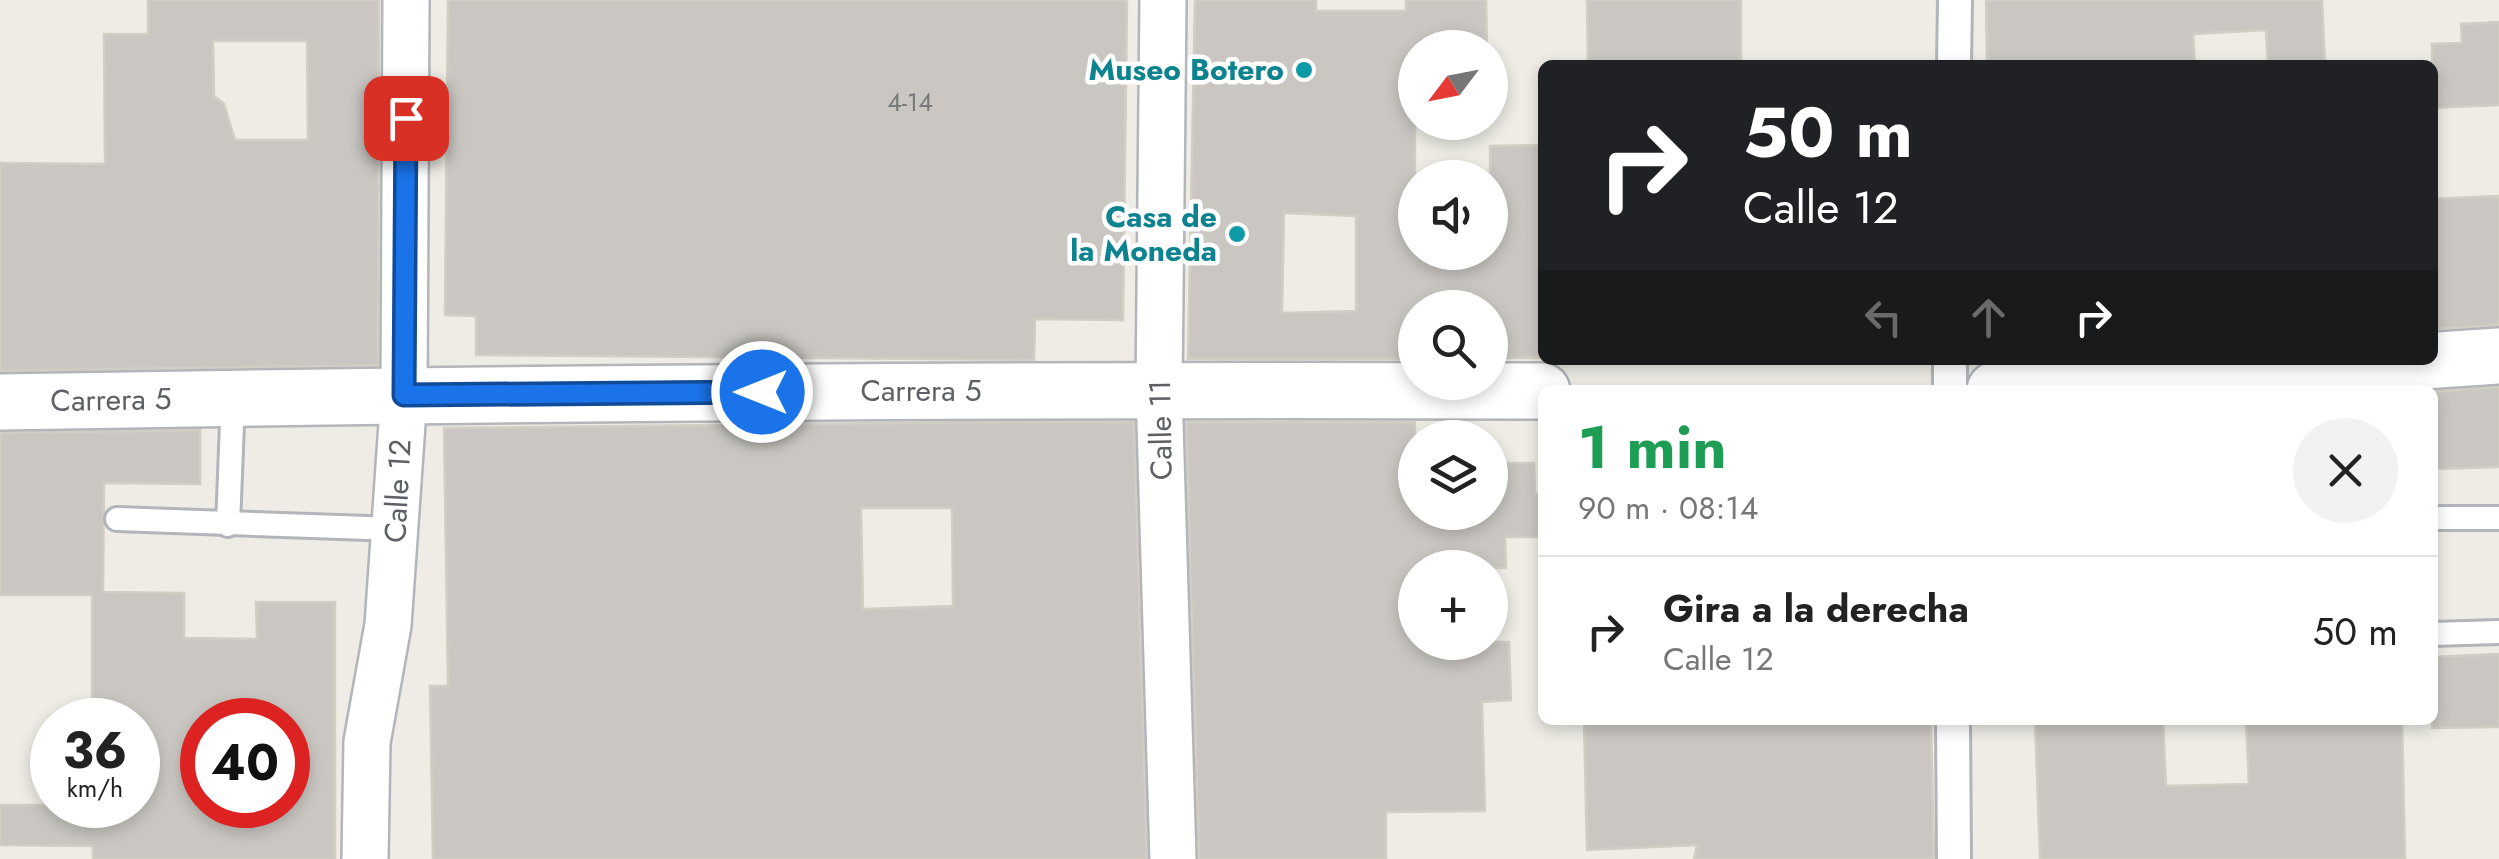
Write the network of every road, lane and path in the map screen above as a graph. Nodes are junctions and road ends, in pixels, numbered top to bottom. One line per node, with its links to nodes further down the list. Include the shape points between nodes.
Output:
1 (406, 0): 12 (street, Calle 12)
2 (1164, 0): 10 (street, Calle 11)
3 (1955, 0): 4 (street)
4 (1954, 60)
5 (2499, 356): 6 (street)
6 (2438, 364)
7 (2432, 365): 8 (street)
8 (2328, 379): 9 (street)
9 (2146, 385)
10 (1159, 390): 11 (street, Carrera 5); 12 (street, Carrera 5); 24 (street, Calle 11)
11 (1538, 391)
12 (404, 395): 13 (street, Carrera 5); 19 (street, Calle 12)
13 (232, 398): 14 (street, Carrera 5); 18 (lane)
14 (0, 402)
15 (2438, 518): 16 (lane)
16 (2499, 518)
17 (116, 519): 18 (lane)
18 (228, 525): 19 (lane)
19 (396, 529): 23 (street, Calle 12, via 388,626 367,742)
20 (2499, 632): 21 (lane)
21 (2438, 634)
22 (1952, 725): 25 (street)
23 (365, 859)
24 (1173, 859)
25 (1954, 859)

